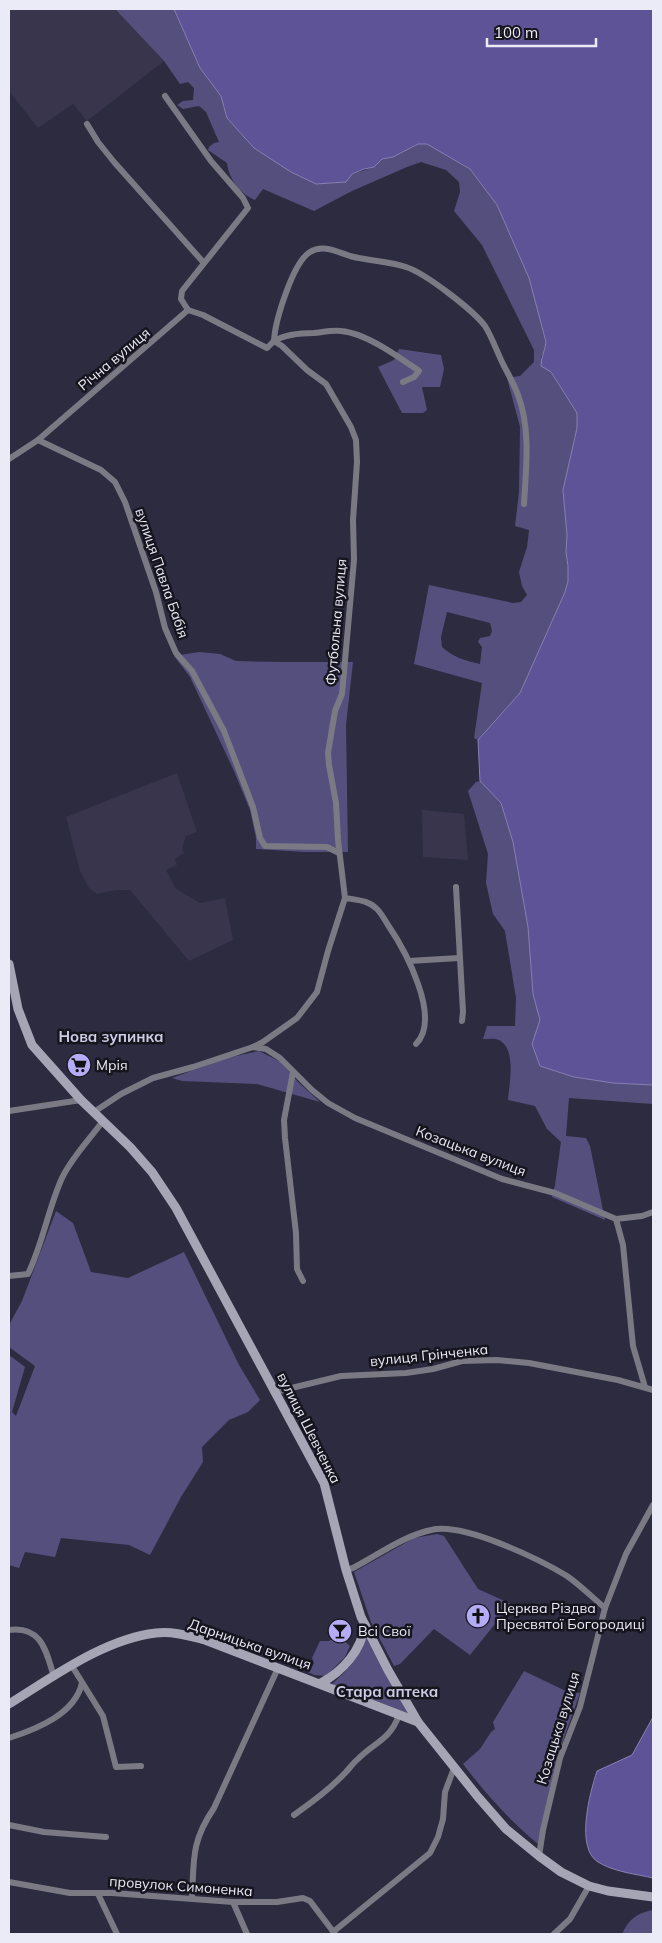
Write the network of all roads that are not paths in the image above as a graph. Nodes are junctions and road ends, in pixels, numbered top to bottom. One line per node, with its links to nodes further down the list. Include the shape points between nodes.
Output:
1 (165, 96): 3 (street, via 248,208)
2 (87, 124): 3 (street, via 114,162)
3 (204, 263): 4 (street, via 182,291 180,299)
4 (188, 310): 5 (street, via 267,348); 7 (street, Річна вулиця)
5 (274, 341): 6 (street, via 292,334 350,333 385,348 419,372); 9 (street, via 290,283 303,258 321,247 401,266 422,275 484,326 518,395 526,440); 10 (street, Футбольна вулиця, via 326,384 356,440 354,560 345,666 328,753)
6 (403, 382)
7 (38, 440): 8 (street, Річна вулиця); 10 (street, вулиця Павла Бабія, via 101,470 115,482 156,592 165,628 176,653 192,671 224,731 265,846 327,847)
8 (9, 458)
9 (524, 504)
10 (339, 853): 12 (street, Футбольна вулиця)
11 (456, 887): 13 (street)
12 (345, 898): 14 (street, via 364,900 377,909); 18 (street, via 317,992 297,1018)
13 (460, 958): 14 (street); 16 (street)
14 (409, 961): 17 (street, via 421,988 423,1007 422,1038)
15 (9, 964): 20 (street, вулиця Шевченка, via 18,1009 29,1040)
16 (462, 1021)
17 (416, 1044)
18 (253, 1046): 19 (street, Козацька вулиця, via 266,1049 280,1058); 22 (street, via 153,1078)
19 (293, 1072): 25 (street, Козацька вулиця, via 328,1103 355,1118 502,1179 555,1194); 27 (street, via 284,1120 297,1268)
20 (81, 1100): 21 (street); 22 (street, вулиця Шевченка)
21 (9, 1111)
22 (94, 1112): 23 (street, вулиця Шевченка)
23 (102, 1121): 26 (street, via 63,1178 28,1274); 30 (street, вулиця Шевченка, via 130,1146 176,1208)
24 (653, 1212): 25 (street, Козацька вулиця)
25 (616, 1219): 28 (street, via 623,1245 633,1346)
26 (9, 1276)
27 (303, 1281)
28 (645, 1387): 29 (street, вулиця Грінченка); 30 (street, вулиця Грінченка, via 529,1362 497,1360 462,1361 406,1373 341,1376)
29 (653, 1390)
30 (275, 1392): 32 (street, вулиця Шевченка, via 324,1483)
31 (653, 1505): 33 (street, Козацька вулиця, via 626,1554)
32 (346, 1570): 33 (street, via 413,1535 434,1529 468,1532 568,1577); 34 (street, вулиця Шевченка)
33 (605, 1608): 50 (street, Козацька вулиця, via 580,1707 556,1775)
34 (365, 1625): 40 (street, via 349,1661 335,1676); 43 (street, вулиця Шевченка)
35 (9, 1630): 38 (street, via 26,1631 41,1642)
36 (72, 1666): 37 (street, Дарницька вулиця, via 101,1649 138,1637 177,1633 205,1640); 38 (street, Дарницька вулиця); 39 (street)
37 (278, 1668): 40 (street, Дарницька вулиця); 55 (street, via 214,1808 201,1826 194,1850)
38 (54, 1677): 41 (street, Дарницька вулиця)
39 (82, 1683): 44 (street, via 75,1699 56,1716 26,1733); 45 (street, via 103,1716 116,1767)
40 (321, 1684): 42 (street, Дарницька вулиця)
41 (9, 1704)
42 (399, 1715): 43 (street, Дарницька вулиця); 47 (street, via 386,1737)
43 (418, 1722): 46 (street, вулиця Шевченка)
44 (9, 1738)
45 (141, 1766)
46 (454, 1768): 50 (street, вулиця Шевченка, via 506,1829); 57 (street, via 445,1792 438,1837 430,1853)
47 (294, 1815)
48 (9, 1825): 49 (street, via 44,1832)
49 (106, 1837)
50 (539, 1856): 52 (street, вулиця Шевченка)
51 (9, 1882): 53 (street, провулок Симоненка, via 70,1893)
52 (589, 1886): 54 (street, вулиця Шевченка, via 608,1892); 60 (street, via 570,1919)
53 (98, 1894): 55 (street, провулок Симоненка); 58 (street)
54 (653, 1897)
55 (192, 1898): 56 (street, провулок Симоненка)
56 (233, 1902): 57 (street, провулок Симоненка, via 277,1902 303,1898 310,1901); 59 (street)
57 (334, 1933)
58 (118, 1934)
59 (247, 1934)
60 (554, 1934)

